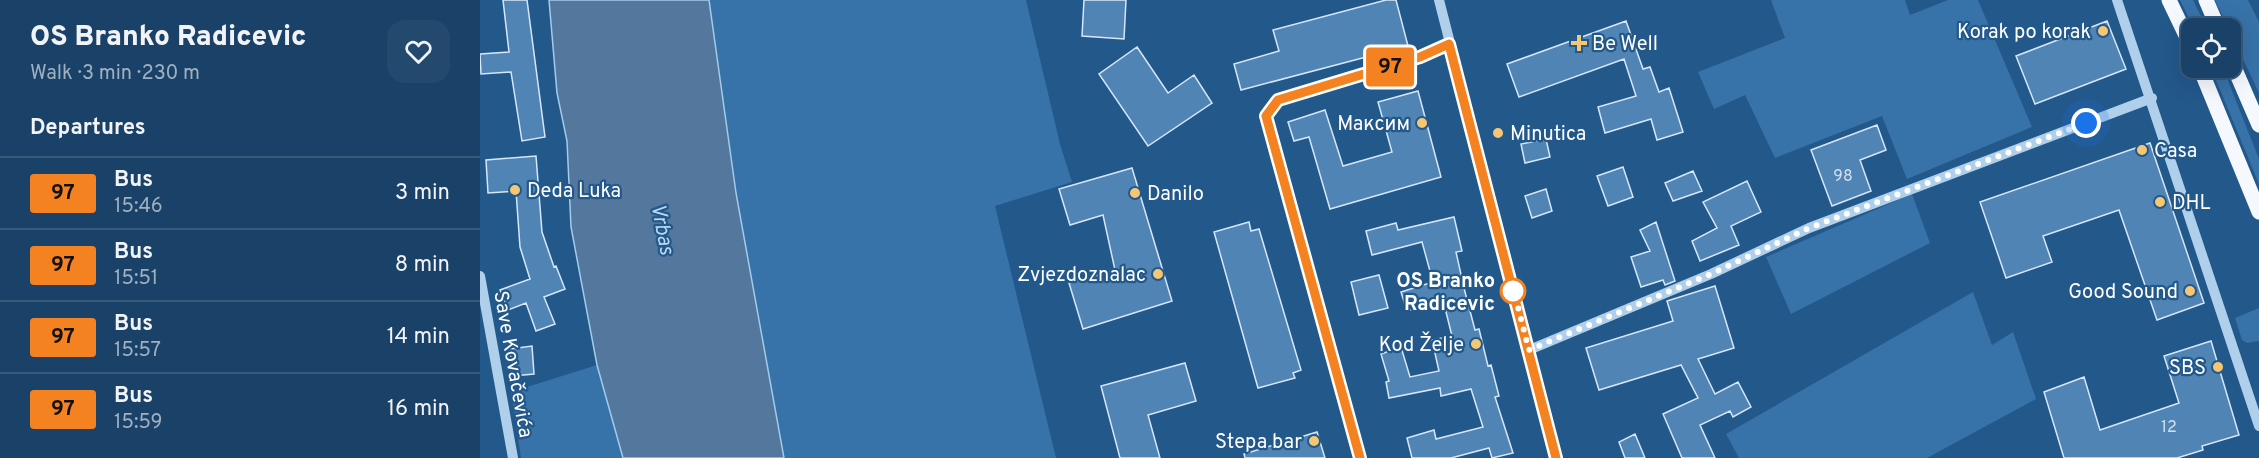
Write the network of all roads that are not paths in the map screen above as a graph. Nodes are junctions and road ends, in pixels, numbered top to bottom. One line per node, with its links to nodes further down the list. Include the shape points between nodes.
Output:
1 (1439, 0): 7 (street)
2 (2117, 0): 10 (street)
3 (2169, 0): 6 (main road)
4 (2206, 0): 5 (main road)
5 (2214, 18)
6 (2181, 25)
7 (1449, 44): 14 (street); 17 (street, via 1420,57 1278,100 1266,116)
8 (2204, 78): 12 (main road)
9 (2239, 78): 11 (main road)
10 (2152, 98): 14 (street, via 1809,228 1711,274); 15 (street)
11 (2259, 125)
12 (2259, 212)
13 (480, 276): 16 (street, Save Kovačevića)
14 (1529, 350): 18 (street)
15 (2259, 426)
16 (513, 458)
17 (1360, 458)
18 (1556, 458)

